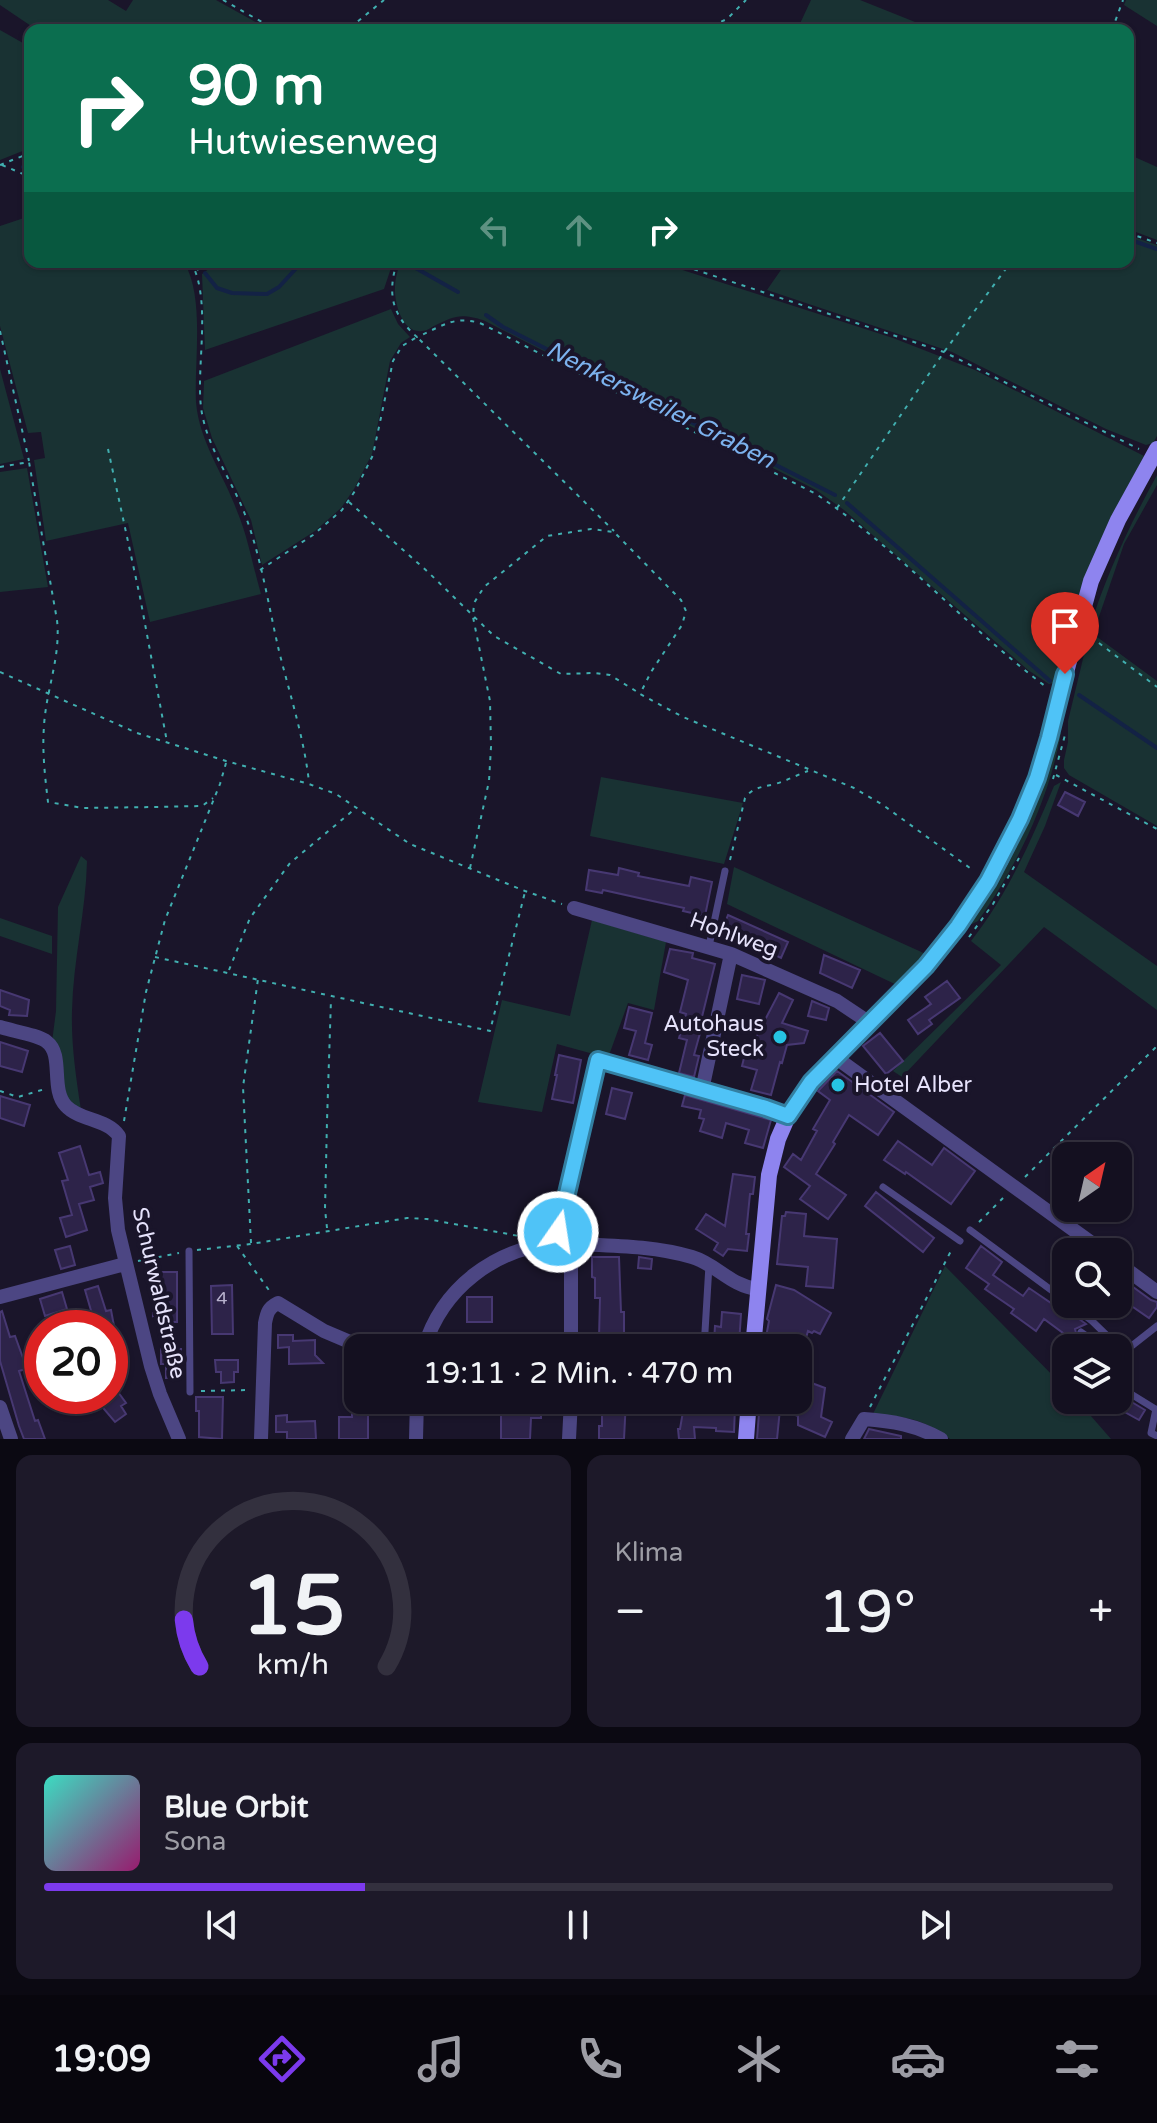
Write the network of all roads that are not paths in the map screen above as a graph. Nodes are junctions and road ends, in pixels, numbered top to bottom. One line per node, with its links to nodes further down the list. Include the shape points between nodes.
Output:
1 (1155, 452): 6 (street, via 1100,559 1045,752 1000,861 926,966)
2 (725, 871): 4 (lane)
3 (574, 908): 4 (street, Hohlweg)
4 (709, 946): 5 (street, Hohlweg)
5 (731, 954): 6 (street, Hohlweg, via 837,1001); 10 (street)
6 (870, 1023): 8 (street)
7 (0, 1027): 18 (street, Schurwaldstraße, via 46,1041 64,1104 119,1136 116,1215)
8 (835, 1057): 11 (street); 14 (street)
9 (598, 1060): 10 (street); 16 (lane)
10 (702, 1090): 11 (street)
11 (788, 1116): 21 (street, via 769,1175)
12 (883, 1187): 15 (lane)
13 (970, 1230): 22 (lane)
14 (1084, 1238)
15 (960, 1241)
16 (564, 1244): 19 (street, via 667,1251); 28 (street, via 537,1245 486,1265 462,1284); 29 (street)
17 (189, 1251): 36 (lane)
18 (125, 1264): 24 (street); 45 (street, Schurwaldstraße, via 151,1366)
19 (709, 1265): 21 (street, via 740,1285); 30 (lane)
20 (1132, 1273): 23 (street)
21 (757, 1289): 31 (street)
22 (1052, 1291)
23 (1157, 1292)
24 (0, 1297)
25 (1088, 1318): 33 (lane)
26 (1157, 1326): 35 (lane)
27 (1081, 1332): 32 (lane)
28 (429, 1334)
29 (570, 1334)
30 (705, 1334)
31 (754, 1334)
32 (1084, 1334)
33 (1102, 1334)
34 (344, 1340): 46 (street, via 278,1303 271,1307 265,1323)
35 (1132, 1346)
36 (190, 1392)
37 (1132, 1394): 38 (lane)
38 (1157, 1409): 43 (lane, via 1151,1433)
39 (1, 1413): 44 (street)
40 (417, 1414): 47 (street)
41 (570, 1414): 48 (street)
42 (748, 1414): 49 (street)
43 (1157, 1436)
44 (11, 1439)
45 (179, 1439)
46 (261, 1439)
47 (416, 1439)
48 (569, 1439)
49 (746, 1439)
50 (852, 1439): 51 (street, via 864,1419 904,1423)
51 (941, 1439)

